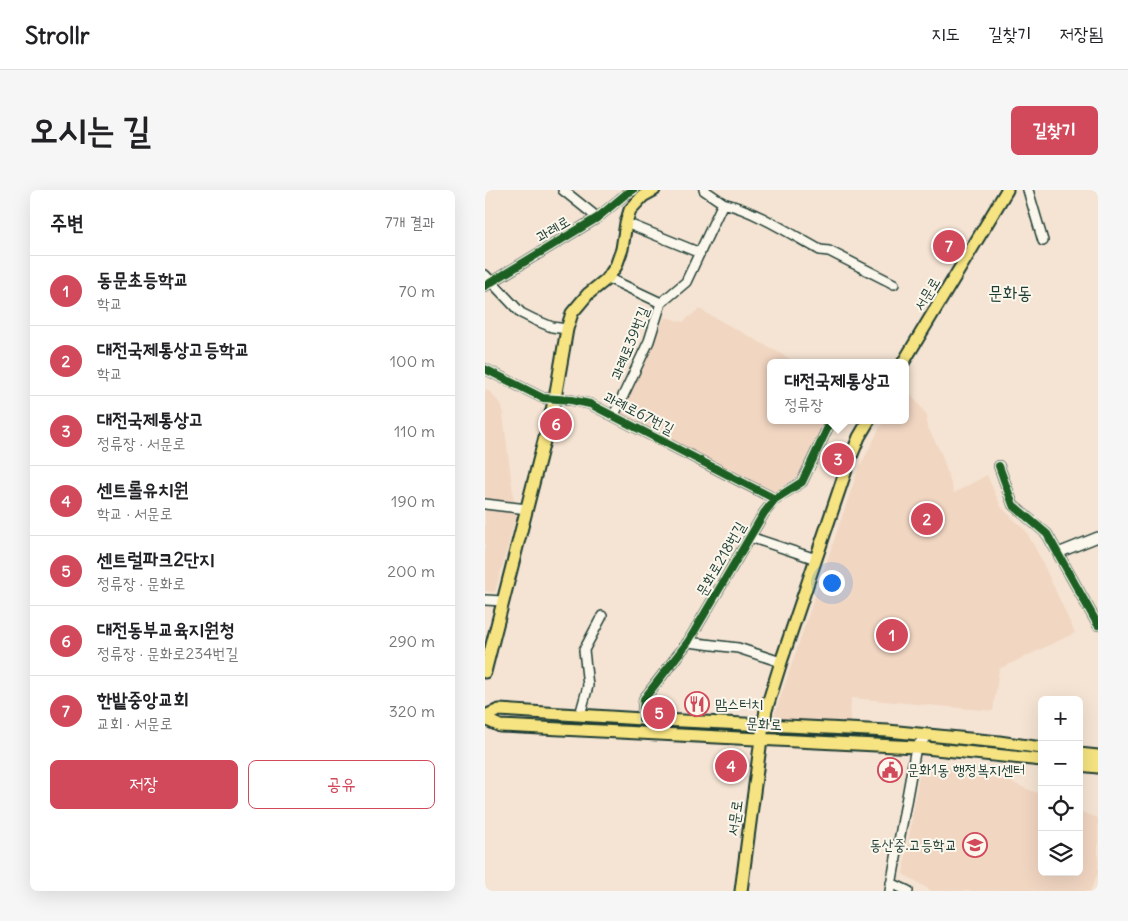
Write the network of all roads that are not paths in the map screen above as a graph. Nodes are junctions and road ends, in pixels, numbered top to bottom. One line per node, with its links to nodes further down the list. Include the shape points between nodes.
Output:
1 (563, 190): 8 (street, 과례로)
2 (654, 190): 9 (main road, via 630,210)
3 (704, 190): 7 (street)
4 (1007, 190): 17 (main road, 서문로)
5 (1028, 190): 10 (street)
6 (627, 191): 8 (street, 과례로)
7 (723, 203): 11 (street, 과례로39번길); 14 (street)
8 (597, 218): 13 (street, 과례로)
9 (626, 223): 11 (street); 12 (main road, via 622,249)
10 (1043, 240)
11 (700, 253): 15 (street, 과례로39번길, via 686,282)
12 (608, 278): 15 (street); 16 (main road, via 571,313)
13 (487, 281): 16 (street, via 521,313 552,327)
14 (894, 284)
15 (661, 303): 20 (street, 과례로39번길, via 649,342)
16 (567, 329): 19 (main road)
17 (905, 359)
18 (485, 369): 19 (street, 과례로67번길, via 543,398)
19 (555, 398): 20 (street, 과례로67번길, via 590,404); 26 (main road)
20 (614, 415): 24 (street, 과례로67번길)
21 (829, 424): 24 (street, 문화로218번길, via 801,482)
22 (867, 424): 30 (main road, 서문로, via 849,464)
23 (999, 466): 29 (street, via 1013,505 1047,534)
24 (775, 499): 27 (street, 문화로218번길)
25 (485, 504): 26 (street)
26 (527, 509): 32 (main road)
27 (750, 537): 30 (street); 35 (street, 문화로218번길)
28 (1098, 537): 29 (street)
29 (1058, 552): 34 (street)
30 (816, 559): 36 (main road, 서문로)
31 (485, 600): 32 (street)
32 (503, 601): 37 (main road)
33 (602, 616): 38 (street, via 585,650 588,686)
34 (1098, 625)
35 (688, 642): 36 (street, via 738,648); 40 (street, 문화로218번길, via 644,699)
36 (781, 662): 41 (main road, 서문로)
37 (485, 672)
38 (580, 715): 39 (main road, 문화로, via 499,710); 40 (main road, 문화로)
39 (485, 717): 43 (main road, 문화로, via 500,726)
40 (642, 719): 41 (main road, 문화로)
41 (764, 725): 42 (main road, 문화로); 43 (main road, 서문로)
42 (928, 735): 44 (street); 45 (main road, 문화로)
43 (761, 739): 44 (main road, 문화로); 52 (main road, 서문로)
44 (916, 746): 48 (main road, 문화로); 51 (street)
45 (1038, 747)
46 (1083, 754): 47 (main road)
47 (1098, 756)
48 (1038, 760)
49 (1083, 765): 50 (main road)
50 (1098, 767)
51 (891, 887): 53 (street)
52 (741, 891)
53 (908, 891)

